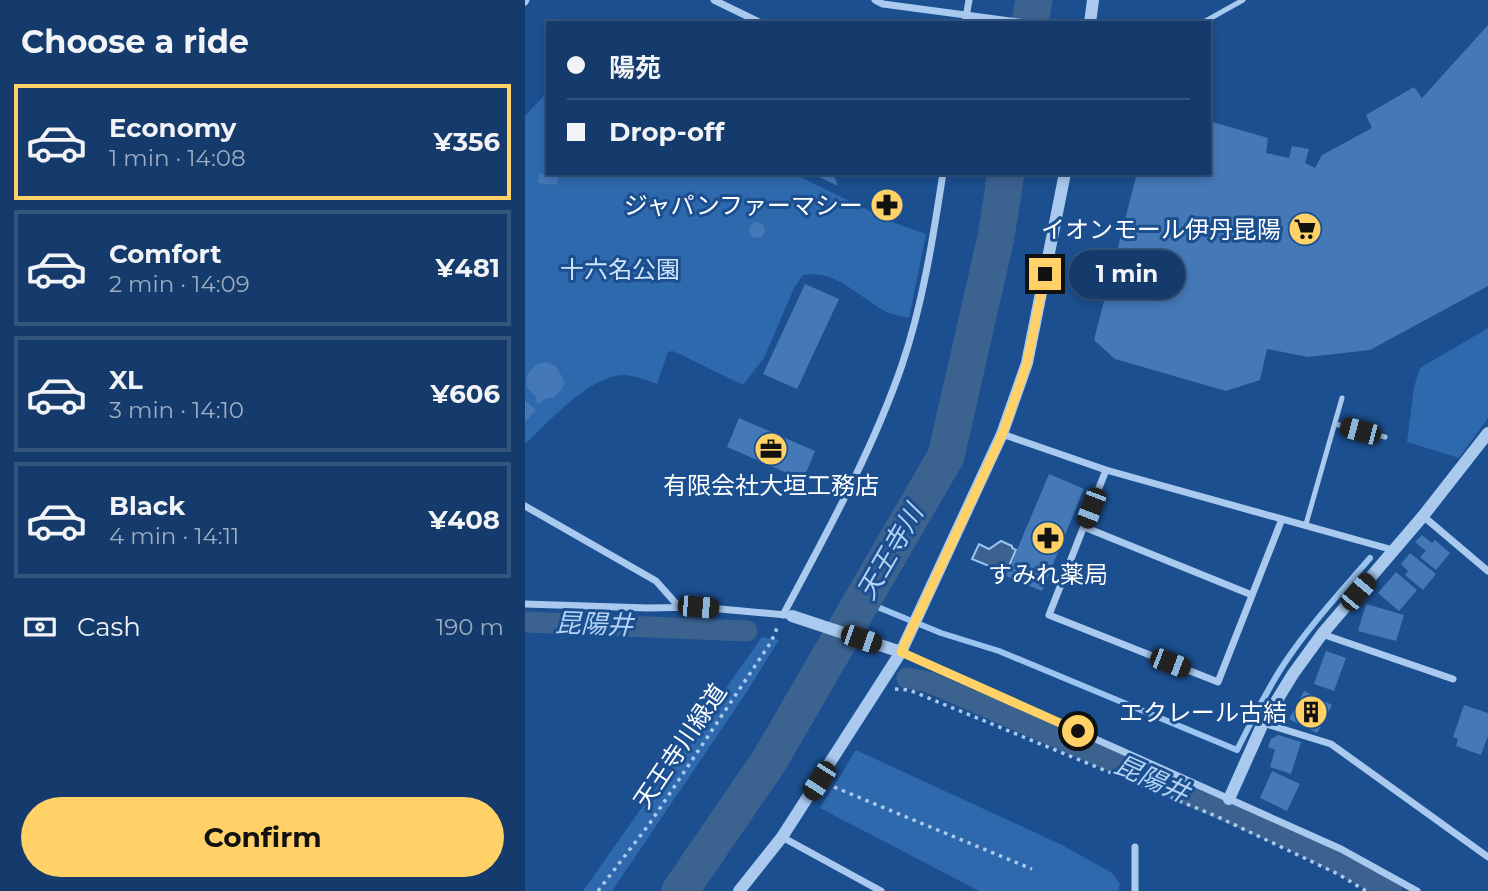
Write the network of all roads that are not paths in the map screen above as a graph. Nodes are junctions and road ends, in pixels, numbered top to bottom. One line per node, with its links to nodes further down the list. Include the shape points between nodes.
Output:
1 (714, 0): 7 (street)
2 (875, 0): 6 (street)
3 (969, 0): 6 (street)
4 (1093, 0): 9 (street)
5 (1243, 0): 10 (lane)
6 (969, 18): 8 (street)
7 (757, 21)
8 (1003, 21)
9 (1090, 21)
10 (1206, 21)
11 (943, 175): 29 (street, via 924,286 902,365 872,439)
12 (1065, 175): 16 (street, via 1027,363)
13 (1342, 398): 14 (lane)
14 (1335, 424): 17 (lane); 22 (lane)
15 (1488, 433): 20 (street)
16 (1002, 435): 18 (street); 31 (street)
17 (1385, 437)
18 (1106, 470): 21 (street); 23 (street)
19 (525, 506): 28 (street, via 656,581)
20 (1423, 516): 24 (street); 25 (street)
21 (1282, 519): 22 (street); 26 (street)
22 (1306, 524): 24 (street)
23 (1084, 527): 26 (street); 26 (street, via 1049,615 1062,621 1218,682)
24 (1393, 550): 30 (street)
25 (1488, 571)
26 (1252, 595)
27 (525, 604): 28 (street)
28 (680, 608): 29 (street)
29 (787, 615): 31 (street)
30 (1322, 634): 32 (street); 33 (street)
31 (901, 652): 34 (street); 35 (street)
32 (1453, 679)
33 (1263, 723): 34 (street); 37 (street, via 1331,744)
34 (1229, 799): 41 (street, via 1341,849)
35 (782, 837): 38 (street); 39 (street)
36 (1135, 846): 40 (street)
37 (1488, 857)
38 (739, 891)
39 (881, 891)
40 (1135, 891)
41 (1417, 891)

